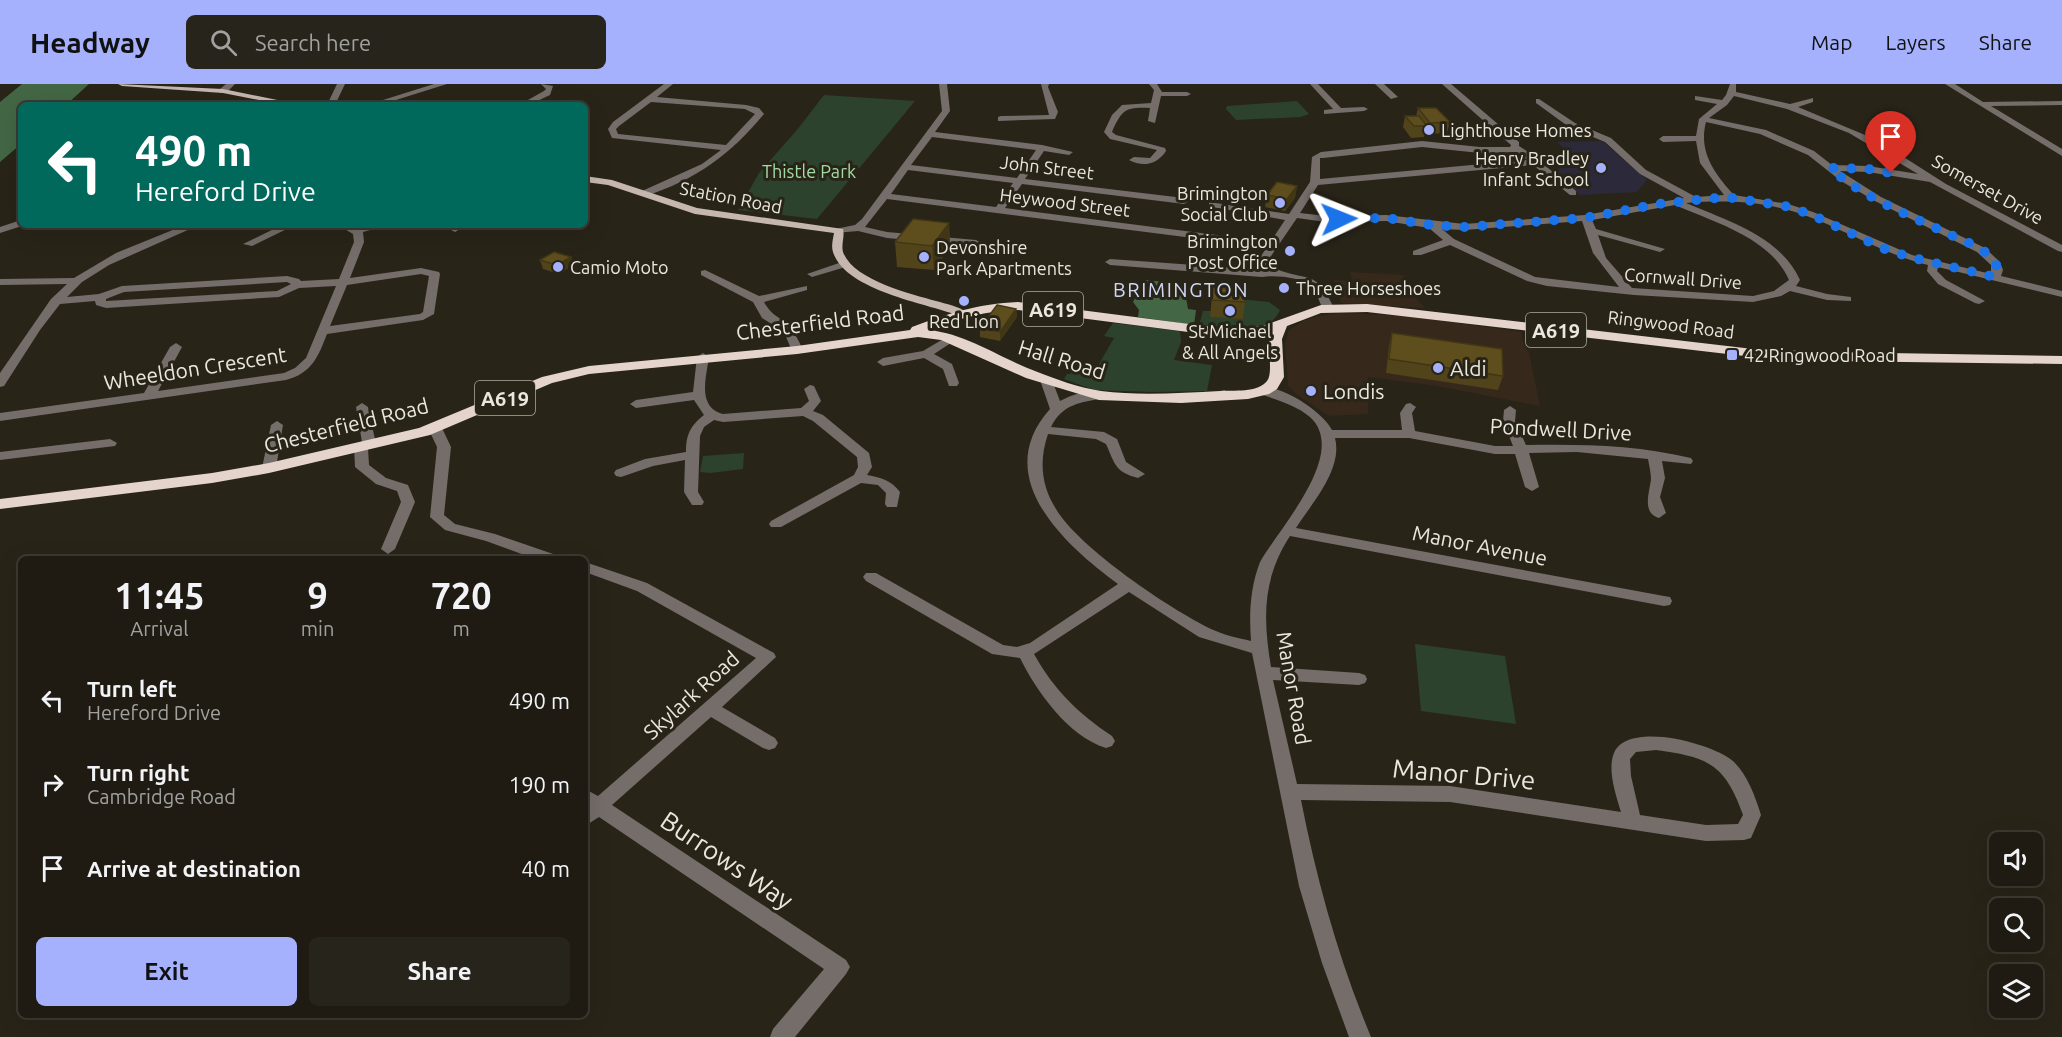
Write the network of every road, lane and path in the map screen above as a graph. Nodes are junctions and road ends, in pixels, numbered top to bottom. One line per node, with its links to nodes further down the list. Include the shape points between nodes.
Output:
1 (122, 84): 14 (main road)
2 (231, 84): 16 (street)
3 (341, 84): 27 (street)
4 (443, 84): 28 (street)
5 (545, 84): 29 (street, via 550,88 547,93)
6 (669, 84): 22 (street)
7 (943, 84): 40 (street, via 946,111)
8 (1045, 84): 37 (street, via 1052,117)
9 (1153, 84): 17 (street)
10 (1314, 84): 35 (street)
11 (1379, 84): 20 (street)
12 (1446, 84): 45 (street, via 1516,144)
13 (1949, 84): 31 (street)
14 (138, 85): 16 (main road)
15 (1733, 88): 30 (street); 33 (street, Somerset Drive)
16 (223, 91): 26 (main road)
17 (1157, 94): 18 (street); 32 (street)
18 (1187, 94)
19 (2053, 95): 25 (street)
20 (1394, 97)
21 (1698, 98): 30 (street)
22 (650, 99): 43 (street, via 756,110 760,114 758,119); 43 (street, via 615,124 615,136)
23 (1810, 100): 33 (street)
24 (1539, 101): 62 (street, via 1572,125 1608,140 1644,172)
25 (2062, 101): 31 (street)
26 (282, 102)
27 (332, 102)
28 (381, 102)
29 (529, 102)
30 (1724, 103): 38 (street)
31 (1982, 104): 47 (street)
32 (1156, 106): 39 (street); 50 (street, via 1123,106 1116,111 1108,132 1113,137 1161,148 1162,152)
33 (1790, 107): 55 (street, Somerset Drive, via 1874,142)
34 (1364, 109): 35 (street)
35 (1338, 110): 36 (street)
36 (1327, 112)
37 (1001, 118)
38 (1703, 119): 41 (street); 53 (street, via 1745,126 1780,138 1811,153)
39 (1152, 121)
40 (931, 134): 44 (street); 52 (street)
41 (1700, 138): 42 (street); 61 (street, via 1702,159)
42 (1663, 139)
43 (729, 147): 58 (street, via 705,166)
44 (1042, 148): 46 (street); 56 (street)
45 (1514, 148): 49 (street); 57 (street, via 1480,150 1422,144 1332,152 1316,157)
46 (1069, 152)
47 (2062, 153)
48 (1134, 160): 50 (street)
49 (1538, 162): 57 (street); 59 (street)
50 (1150, 163): 51 (street)
51 (1166, 164)
52 (906, 167): 56 (street, John Street); 60 (street)
53 (1830, 168): 55 (street, via 1868,169); 91 (street, via 1878,199 1981,250 1996,264)
54 (588, 179): 58 (main road, Station Road)
55 (1933, 179): 83 (street, Somerset Drive)
56 (1021, 180): 63 (street, John Street); 66 (street)
57 (1315, 182): 67 (street)
58 (645, 193): 76 (main road, Station Road, via 694,211)
59 (1573, 193)
60 (886, 196): 66 (street, Heywood Street); 74 (street)
61 (1731, 198): 62 (street); 86 (street, via 1810,214 1882,248)
62 (1693, 199): 64 (street)
63 (1184, 201)
64 (1675, 202): 68 (street); 95 (street, via 1776,252 1793,271 1795,280)
65 (1212, 204): 67 (street)
66 (999, 210): 78 (street, Heywood Street)
67 (1293, 217): 70 (street, via 1386,218); 88 (street, via 1264,259 1266,267)
68 (1585, 218): 70 (street, via 1464,227); 77 (street)
69 (18, 224): 75 (street)
70 (1431, 225): 79 (street, Cornwall Drive)
71 (187, 228): 92 (street, via 110,260)
72 (283, 228): 81 (street)
73 (349, 228): 94 (street, Wheeldon Crescent, via 358,232 359,242)
74 (858, 228): 76 (street); 80 (street, via 887,235)
75 (0, 230)
76 (839, 231): 87 (main road, via 838,253)
77 (1593, 231): 82 (street); 97 (street, via 1593,243 1600,257)
78 (1240, 241)
79 (1450, 241): 84 (street); 97 (street, Cornwall Drive, via 1547,284)
80 (976, 243)
81 (248, 244)
82 (1660, 249)
83 (2062, 249)
84 (1418, 253)
85 (1110, 262): 88 (street)
86 (1933, 263): 91 (street); 102 (street, via 1932,271 1942,282)
87 (845, 264): 90 (street); 104 (main road, via 875,285)
88 (1274, 272): 103 (street, via 1297,275 1316,285)
89 (705, 273): 100 (street)
90 (812, 274)
91 (1995, 277): 98 (street)
92 (77, 281): 93 (street); 101 (street)
93 (0, 282)
94 (342, 282): 101 (street, via 297,285 279,294 117,304 100,303 101,297); 105 (street, Wheeldon Crescent); 105 (street, via 421,271 435,273 428,314 423,317)
95 (1789, 287): 97 (street, Cornwall Drive, via 1753,299); 99 (street)
96 (803, 288): 100 (street)
97 (1629, 291)
98 (2062, 294)
99 (1847, 299)
100 (758, 300): 110 (street, via 766,316 791,336)
101 (56, 301): 116 (street)
102 (1978, 302)
103 (1328, 308): 106 (highway, Ringwood Road / A619, via 1302,313); 113 (highway, Ringwood Road / A619, via 1415,313 1784,355)
104 (955, 315): 106 (highway, A619, via 993,307 1031,307 1237,334); 107 (highway, A619); 108 (highway, via 942,329)
105 (323, 331): 122 (street, Wheeldon Crescent, via 311,360 286,376)
106 (1277, 332): 119 (highway, via 1277,377)
107 (907, 334): 108 (highway, Chesterfield Road / A619); 110 (highway, Chesterfield Road / A619)
108 (947, 337): 111 (street); 115 (highway, Hall Road / A619)
109 (176, 347): 122 (street)
110 (797, 350): 112 (highway, Chesterfield Road / A619)
111 (927, 354): 114 (street); 117 (street, via 948,367)
112 (703, 357): 120 (street); 132 (highway, Chesterfield Road / A619, via 589,370 548,380)
113 (2062, 360)
114 (883, 362)
115 (1046, 380): 121 (highway, Hall Road / A619); 126 (street)
116 (0, 383)
117 (953, 383)
118 (810, 389): 128 (street, via 815,401)
119 (1264, 391): 121 (highway, Hall Road / A619, via 1181,398); 134 (street, via 1312,412)
120 (699, 395): 123 (street); 129 (street, via 704,411)
121 (1099, 395): 126 (street, via 1075,398)
122 (148, 397): 130 (street, Wheeldon Crescent)
123 (636, 404)
124 (362, 407): 137 (street)
125 (1410, 407): 135 (street, via 1406,413)
126 (1056, 408): 133 (street)
127 (1510, 410): 138 (street, via 1509,421)
128 (805, 412): 129 (street); 146 (street, via 864,456)
129 (711, 416): 139 (street, via 696,430)
130 (0, 417)
131 (277, 425): 143 (street)
132 (435, 428): 137 (highway, Chesterfield Road / A619); 155 (street, via 444,447 437,517 450,527)
133 (1043, 430): 145 (street, via 1099,435 1112,442 1117,461); 158 (street, via 1035,451 1041,497 1070,535)
134 (1326, 434): 135 (street, Pondwell Drive); 153 (street, Manor Road, via 1329,457)
135 (1410, 434): 138 (street, Pondwell Drive, via 1495,450)
136 (111, 443): 140 (street)
137 (365, 445): 143 (highway, Chesterfield Road / A619); 154 (street, via 362,467 381,481 403,488 408,502)
138 (1521, 450): 141 (street, Pondwell Drive, via 1577,448); 147 (street)
139 (692, 455): 144 (street, via 650,462); 148 (street, via 691,492)
140 (0, 456)
141 (1654, 456): 142 (street, Pondwell Drive); 151 (street, via 1658,478 1653,497)
142 (1686, 461)
143 (269, 468): 149 (highway, Chesterfield Road / A619)
144 (621, 473)
145 (1138, 474)
146 (860, 478): 150 (street, via 882,482 893,492); 152 (street)
147 (1532, 487)
148 (697, 502)
149 (0, 504)
150 (892, 504)
151 (1659, 513)
152 (776, 524)
153 (1288, 531): 159 (street, Manor Avenue); 160 (street, Manor Road, via 1263,575 1258,634)
154 (388, 549)
155 (543, 556)
156 (588, 568): 164 (street, Skylark Road, via 642,587 768,657)
157 (871, 577): 161 (street, via 998,650)
158 (1129, 584): 160 (street, via 1211,636); 161 (street)
159 (1664, 601)
160 (1261, 649): 162 (street, Manor Road)
161 (1025, 652): 165 (street, via 1044,689 1073,719)
162 (1263, 673): 163 (street); 167 (street, Manor Road)
163 (1359, 679)
164 (710, 708): 166 (street); 168 (street, Skylark Road)
165 (1106, 741)
166 (769, 743)
167 (1290, 792): 169 (street, Manor Drive, via 1450,794); 171 (street, Manor Road, via 1309,885)
168 (590, 807): 170 (street, Burrows Way, via 839,967)
169 (1632, 821): 169 (street, Manor Drive, via 1706,833 1744,832 1752,815 1737,778 1724,764 1699,751 1644,742 1623,753 1621,764)
170 (781, 1037)
171 (1360, 1037)

